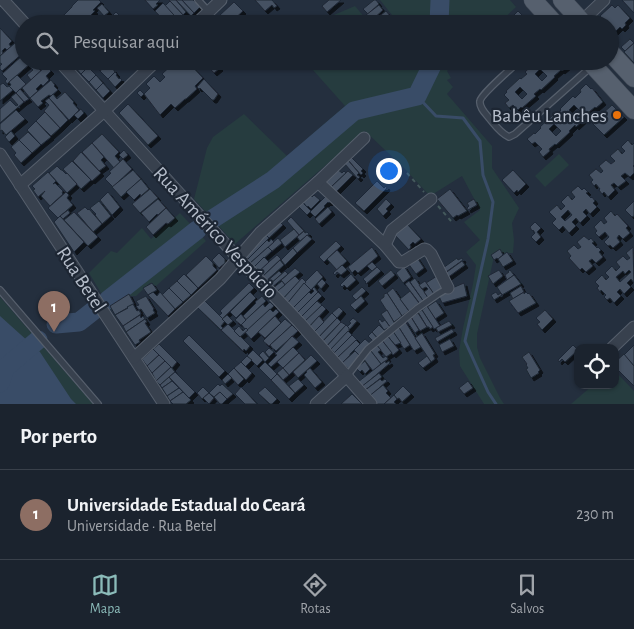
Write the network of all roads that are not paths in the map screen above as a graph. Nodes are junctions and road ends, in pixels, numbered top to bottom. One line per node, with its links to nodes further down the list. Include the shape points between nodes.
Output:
1 (3, 0): 8 (street)
2 (198, 0): 7 (lane)
3 (221, 0): 7 (street)
4 (533, 0): 10 (main road)
5 (562, 0): 11 (main road)
6 (604, 0): 12 (street)
7 (209, 12): 9 (street)
8 (17, 15)
9 (206, 15)
10 (547, 15)
11 (576, 15)
12 (590, 15)
13 (619, 62): 19 (main road)
14 (67, 70): 21 (street, Rua Américo Vespúcio)
15 (147, 70): 21 (street)
16 (509, 70): 17 (lane, via 481,97 480,103 501,132 509,136)
17 (584, 70)
18 (597, 70): 20 (main road)
19 (634, 78)
20 (634, 110)
21 (104, 111): 25 (street); 28 (street, Rua Américo Vespúcio)
22 (364, 138): 24 (street)
23 (0, 154): 25 (street, Rua Betel)
24 (318, 182): 27 (street); 28 (street, via 260,233)
25 (20, 185): 33 (street, Rua Betel)
26 (431, 199): 27 (street, via 392,230)
27 (385, 245): 29 (street, via 401,262 427,250)
28 (238, 258): 33 (street, via 220,279); 34 (street, Rua Américo Vespúcio)
29 (448, 288): 34 (lane, via 368,349)
30 (0, 290): 35 (lane)
31 (634, 327): 32 (street)
32 (616, 344)
33 (134, 358): 36 (street, Rua Betel)
34 (347, 376): 37 (street); 38 (street, Rua Américo Vespúcio)
35 (98, 404)
36 (164, 404)
37 (316, 404)
38 (371, 404)

